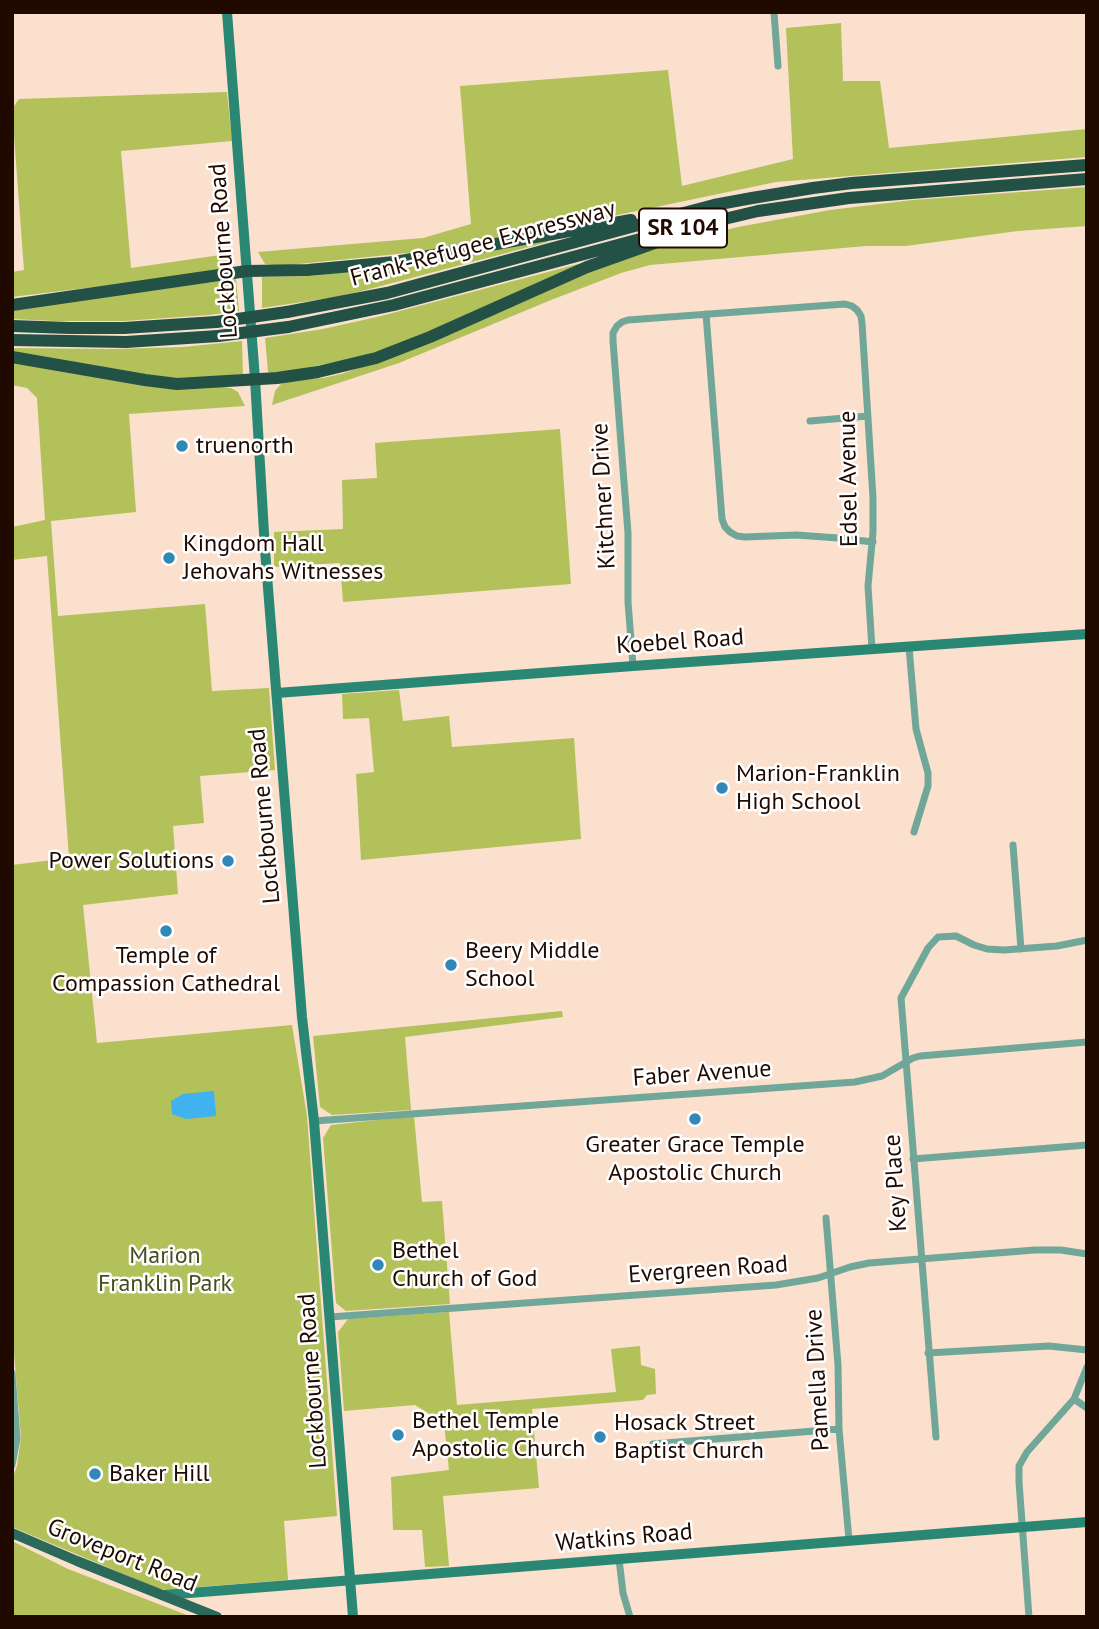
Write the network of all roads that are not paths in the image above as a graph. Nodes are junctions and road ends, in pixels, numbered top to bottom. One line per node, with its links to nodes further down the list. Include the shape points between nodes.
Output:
1 (227, 12): 8 (street, Lockbourne Road)
2 (774, 12): 3 (street)
3 (778, 66)
4 (1087, 164): 6 (highway, Frank-Refugee Expressway / SR 104, via 852,183)
5 (1087, 179): 7 (highway, Frank-Refugee Expressway / SR 104, via 849,198)
6 (714, 205): 8 (highway, via 395,262); 11 (highway, Frank-Refugee Expressway / SR 104, bridge, via 387,293 287,312 160,326)
7 (716, 220): 12 (highway, Frank-Refugee Expressway / SR 104, bridge, via 394,305 288,327 126,342); 14 (highway, via 587,267 376,358 318,372)
8 (247, 271): 9 (highway); 14 (street, Lockbourne Road)
9 (12, 305)
10 (706, 314): 15 (street, Edsel Avenue, via 852,306 861,316); 17 (street, via 725,527 745,537 796,535); 21 (street, Kitchner Drive, via 628,320 613,333)
11 (12, 326)
12 (12, 340)
13 (12, 357): 14 (highway, via 177,384)
14 (255, 379): 22 (street, Lockbourne Road)
15 (868, 416): 16 (street); 17 (street, Edsel Avenue)
16 (810, 421)
17 (873, 542): 20 (street, Edsel Avenue, via 868,586)
18 (1087, 634): 19 (street, Koebel Road)
19 (909, 647): 20 (street, Koebel Road); 23 (street, via 916,729 928,773)
20 (872, 649): 21 (street, Koebel Road)
21 (634, 666): 22 (street, Koebel Road)
22 (277, 693): 29 (street, Lockbourne Road)
23 (914, 832)
24 (1013, 845): 26 (street)
25 (1087, 940): 26 (street)
26 (1021, 949): 28 (street, Key Place, via 987,949 957,936 938,937 901,998)
27 (1087, 1042): 28 (street, Faber Avenue, via 934,1054)
28 (906, 1062): 29 (street, Faber Avenue, via 882,1076 855,1082); 31 (street, Key Place)
29 (314, 1121): 36 (street, Lockbourne Road)
30 (1087, 1145): 31 (street)
31 (913, 1159): 34 (street, Key Place)
32 (826, 1218): 35 (street, Pamella Drive)
33 (1087, 1254): 34 (street, Evergreen Road, via 1035,1250)
34 (921, 1259): 35 (street, Evergreen Road, via 869,1263); 38 (street, Key Place)
35 (831, 1274): 36 (street, Evergreen Road, via 776,1285); 43 (street, Pamella Drive)
36 (330, 1317): 52 (street, Lockbourne Road)
37 (1087, 1350): 38 (street, via 1049,1346)
38 (928, 1353): 44 (street, Key Place)
39 (1087, 1367): 41 (street)
40 (12, 1373): 46 (street, via 17,1427)
41 (1074, 1399): 42 (street); 48 (street, via 1022,1458 1018,1473)
42 (1087, 1408)
43 (839, 1429): 45 (street); 50 (street, Pamella Drive)
44 (936, 1437)
45 (653, 1444)
46 (12, 1465)
47 (1087, 1522): 48 (street, Watkins Road)
48 (1022, 1527): 50 (street, Watkins Road); 57 (street)
49 (12, 1533): 53 (main road, Groveport Road)
50 (849, 1541): 51 (street, Watkins Road)
51 (619, 1559): 52 (street, Watkins Road); 56 (street)
52 (350, 1580): 53 (street, Watkins Road); 55 (street, Lockbourne Road)
53 (164, 1595): 54 (main road, Groveport Road)
54 (217, 1617)
55 (353, 1617)
56 (630, 1617)
57 (1029, 1617)

